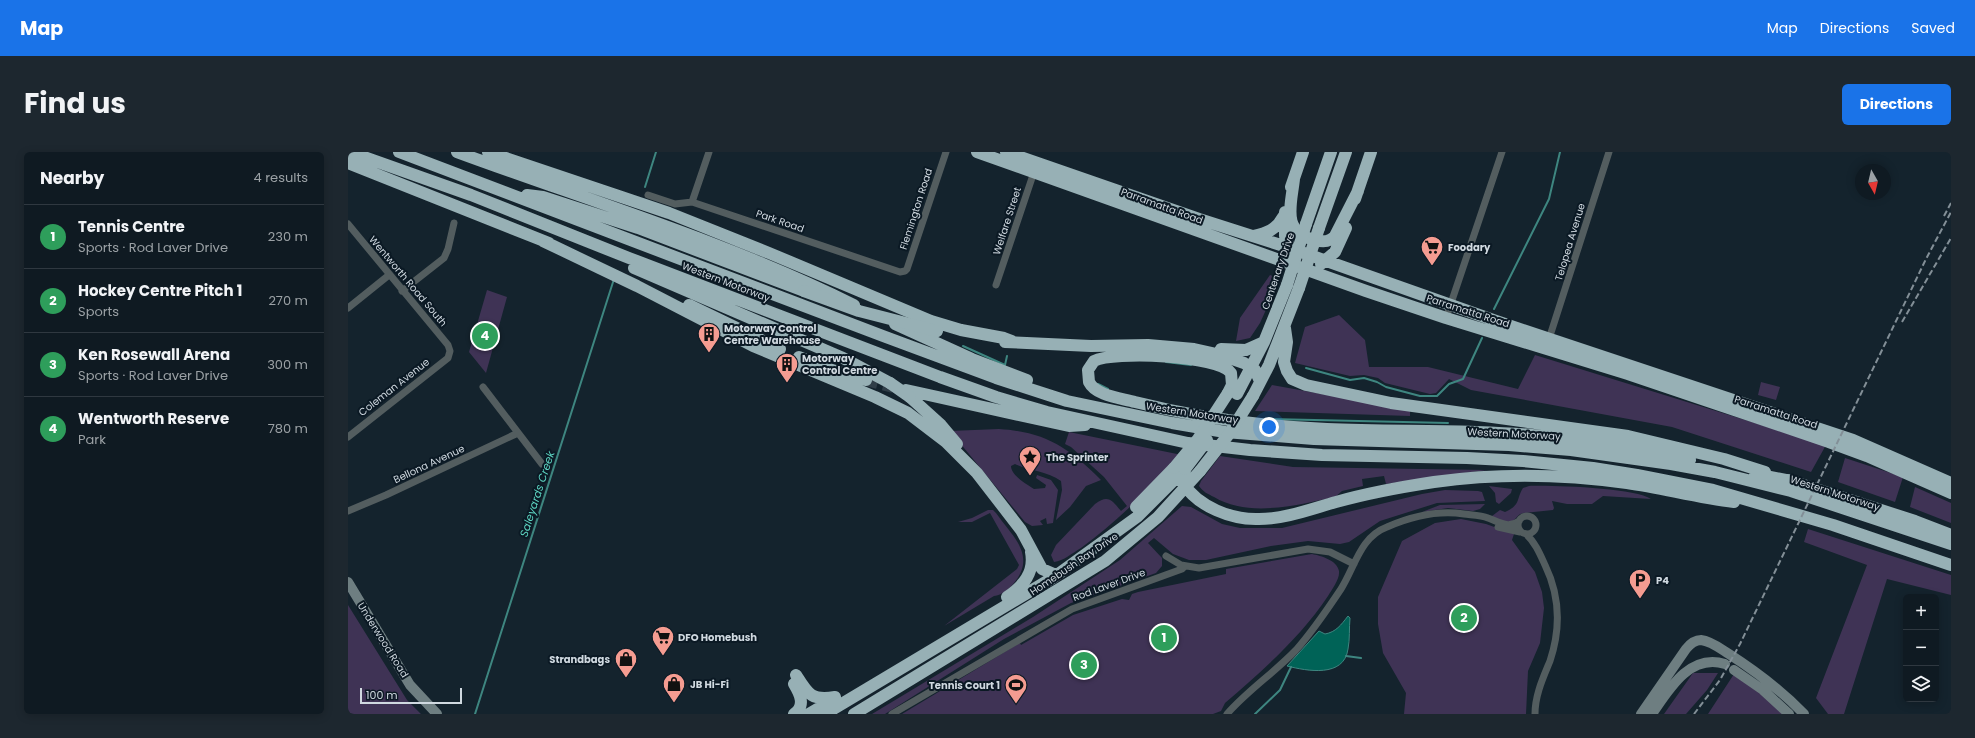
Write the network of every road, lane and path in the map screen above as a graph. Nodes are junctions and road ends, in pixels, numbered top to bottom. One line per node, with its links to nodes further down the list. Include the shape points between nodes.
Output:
1 (350, 152): 33 (highway, via 471,195 597,245)
2 (399, 152): 21 (highway, Western Motorway)
3 (457, 152): 25 (highway, Western Motorway)
4 (488, 152): 22 (highway, via 631,200)
5 (709, 152): 23 (street)
6 (946, 152): 37 (street, Flemington Road)
7 (977, 152): 17 (highway, Parramatta Road)
8 (1006, 152): 17 (highway, Parramatta Road)
9 (1303, 152): 19 (highway)
10 (1327, 152): 18 (highway)
11 (1331, 152): 18 (highway, Centenary Drive)
12 (1346, 152): 44 (highway, bridge)
13 (1371, 152): 20 (highway)
14 (1502, 152): 41 (street)
15 (1609, 152): 47 (street, Telopea Avenue)
16 (348, 163): 33 (highway, via 543,241)
17 (1035, 167): 29 (highway, Parramatta Road); 36 (highway, Parramatta Road); 39 (street, Welfare Street)
18 (1326, 169): 46 (highway, Centenary Drive, bridge, via 1287,285)
19 (1294, 180): 20 (highway, via 1290,211 1293,228 1309,239 1319,241 1328,241 1335,236); 24 (highway)
20 (1358, 191): 30 (highway)
21 (510, 194): 25 (highway, via 543,197); 56 (highway, Western Motorway, via 989,376)
22 (647, 200): 23 (street, Park Road, via 674,204); 45 (highway, via 931,321)
23 (692, 202): 37 (street, Park Road, via 900,272)
24 (1283, 217): 29 (highway, via 1278,226 1271,231); 31 (highway)
25 (625, 218): 26 (highway, Western Motorway)
26 (640, 223): 45 (highway, bridge, via 859,311 937,331 1004,342); 56 (highway, Western Motorway, via 780,270 944,346 1028,380)
27 (348, 224): 38 (street, Wentworth Road South)
28 (454, 224): 40 (street, via 444,258)
29 (1253, 236): 31 (highway, Parramatta Road)
30 (1342, 240): 32 (highway); 34 (highway)
31 (1287, 247): 32 (highway, Parramatta Road); 36 (highway)
32 (1326, 260): 34 (highway, Parramatta Road); 36 (highway)
33 (611, 262): 35 (highway)
34 (1342, 266): 41 (highway, Parramatta Road)
35 (625, 269): 51 (highway, via 773,346 832,370); 54 (highway, bridge, via 843,358); 57 (highway, Western Motorway, via 996,397); 58 (highway, via 753,346 893,405)
36 (1305, 269): 43 (highway, Parramatta Road)
37 (905, 271)
38 (389, 275): 40 (street, Wentworth Road South); 42 (street)
39 (996, 285)
40 (402, 291): 49 (street, Wentworth Road South, via 448,345)
41 (1452, 305): 43 (street); 47 (highway, Parramatta Road)
42 (348, 308)
43 (1446, 318): 47 (highway, Parramatta Road)
44 (1285, 328): 52 (highway); 63 (highway, via 1285,366 1290,376 1301,383 1391,403 1628,436 1724,459)
45 (1012, 341): 48 (highway, via 1091,346)
46 (1264, 342): 48 (highway, via 1251,349 1236,351 1191,345); 50 (highway, Centenary Drive)
47 (1548, 343): 64 (highway, Parramatta Road, via 1853,440); 66 (highway, Parramatta Road, via 1628,374 1867,456)
48 (1160, 346): 50 (highway, via 1221,355)
49 (450, 351): 60 (street, Coleman Avenue, via 448,358)
50 (1251, 367): 52 (highway); 55 (highway, Centenary Drive)
51 (866, 380)
52 (1260, 381): 65 (highway, Homebush Bay Drive, bridge, via 1229,434)
53 (483, 387): 59 (street)
54 (908, 394): 57 (highway, Western Motorway, via 1069,426); 58 (highway)
55 (1232, 394): 62 (highway, Homebush Bay Drive, bridge, via 1224,416); 63 (highway, via 1231,373 1224,367 1209,363 1160,357 1112,356 1094,360 1088,370 1089,382 1098,391 1200,416 1290,427 1466,431 1566,439 1658,453)
56 (1067, 401): 73 (highway, Western Motorway, via 1225,432 1321,440 1509,445 1578,451 1671,464 1791,491)
57 (1096, 424): 67 (highway, Western Motorway, via 1188,443 1278,453 1467,458 1593,468 1713,490)
58 (937, 428): 74 (highway, via 977,473 1016,523)
59 (518, 433): 61 (street); 68 (street, Bellona Avenue)
60 (348, 437)
61 (542, 464)
62 (1180, 469): 65 (highway); 79 (highway, Homebush Bay Drive, via 1137,517)
63 (1796, 482): 72 (highway)
64 (1951, 483)
65 (1186, 488): 67 (highway, via 1197,499 1214,508 1232,516 1252,520 1280,517 1360,496 1432,482 1523,476 1591,478); 81 (highway, Homebush Bay Drive, via 1158,517 1126,544)
66 (1951, 493)
67 (1774, 508): 77 (highway, Western Motorway)
68 (348, 511)
69 (1488, 518): 70 (street, via 1506,524); 71 (street, via 1498,527); 76 (street, via 1456,512 1440,513 1386,527 1366,542)
70 (1519, 521): 71 (street, via 1518,526); 71 (street, via 1526,516 1533,518 1536,525)
71 (1526, 533): 94 (street, via 1530,536 1552,582 1557,600 1558,620 1556,639 1540,686)
72 (1951, 535)
73 (1951, 544)
74 (1030, 547): 79 (highway, via 1042,569); 82 (highway, via 1030,570 1019,589)
75 (1166, 556): 78 (street)
76 (1354, 564): 78 (street, via 1330,552 1308,549 1203,568); 93 (street, via 1323,616 1295,650 1241,698)
77 (1951, 565)
78 (1185, 566): 92 (street, Rod Laver Drive, via 1072,609)
79 (1056, 575): 81 (highway); 82 (highway, Homebush Bay Drive)
80 (348, 582): 88 (street, Underwood Road, via 410,685)
81 (1065, 587): 87 (highway, Homebush Bay Drive)
82 (931, 650): 83 (highway, Homebush Bay Drive)
83 (903, 667): 85 (highway); 91 (highway, Homebush Bay Drive)
84 (1779, 689): 86 (street); 95 (street, via 1755,670 1712,644 1700,640 1691,643); 98 (street)
85 (838, 697): 89 (highway, via 817,699 811,696 793,675 802,701 801,707); 90 (highway)
86 (1772, 697): 96 (street, via 1725,665 1699,663 1685,672); 97 (street)
87 (857, 713)
88 (437, 714)
89 (794, 714)
90 (809, 714)
91 (825, 714)
92 (892, 714)
93 (1227, 714)
94 (1535, 714)
95 (1641, 714)
96 (1652, 714)
97 (1789, 714)
98 (1804, 714)

